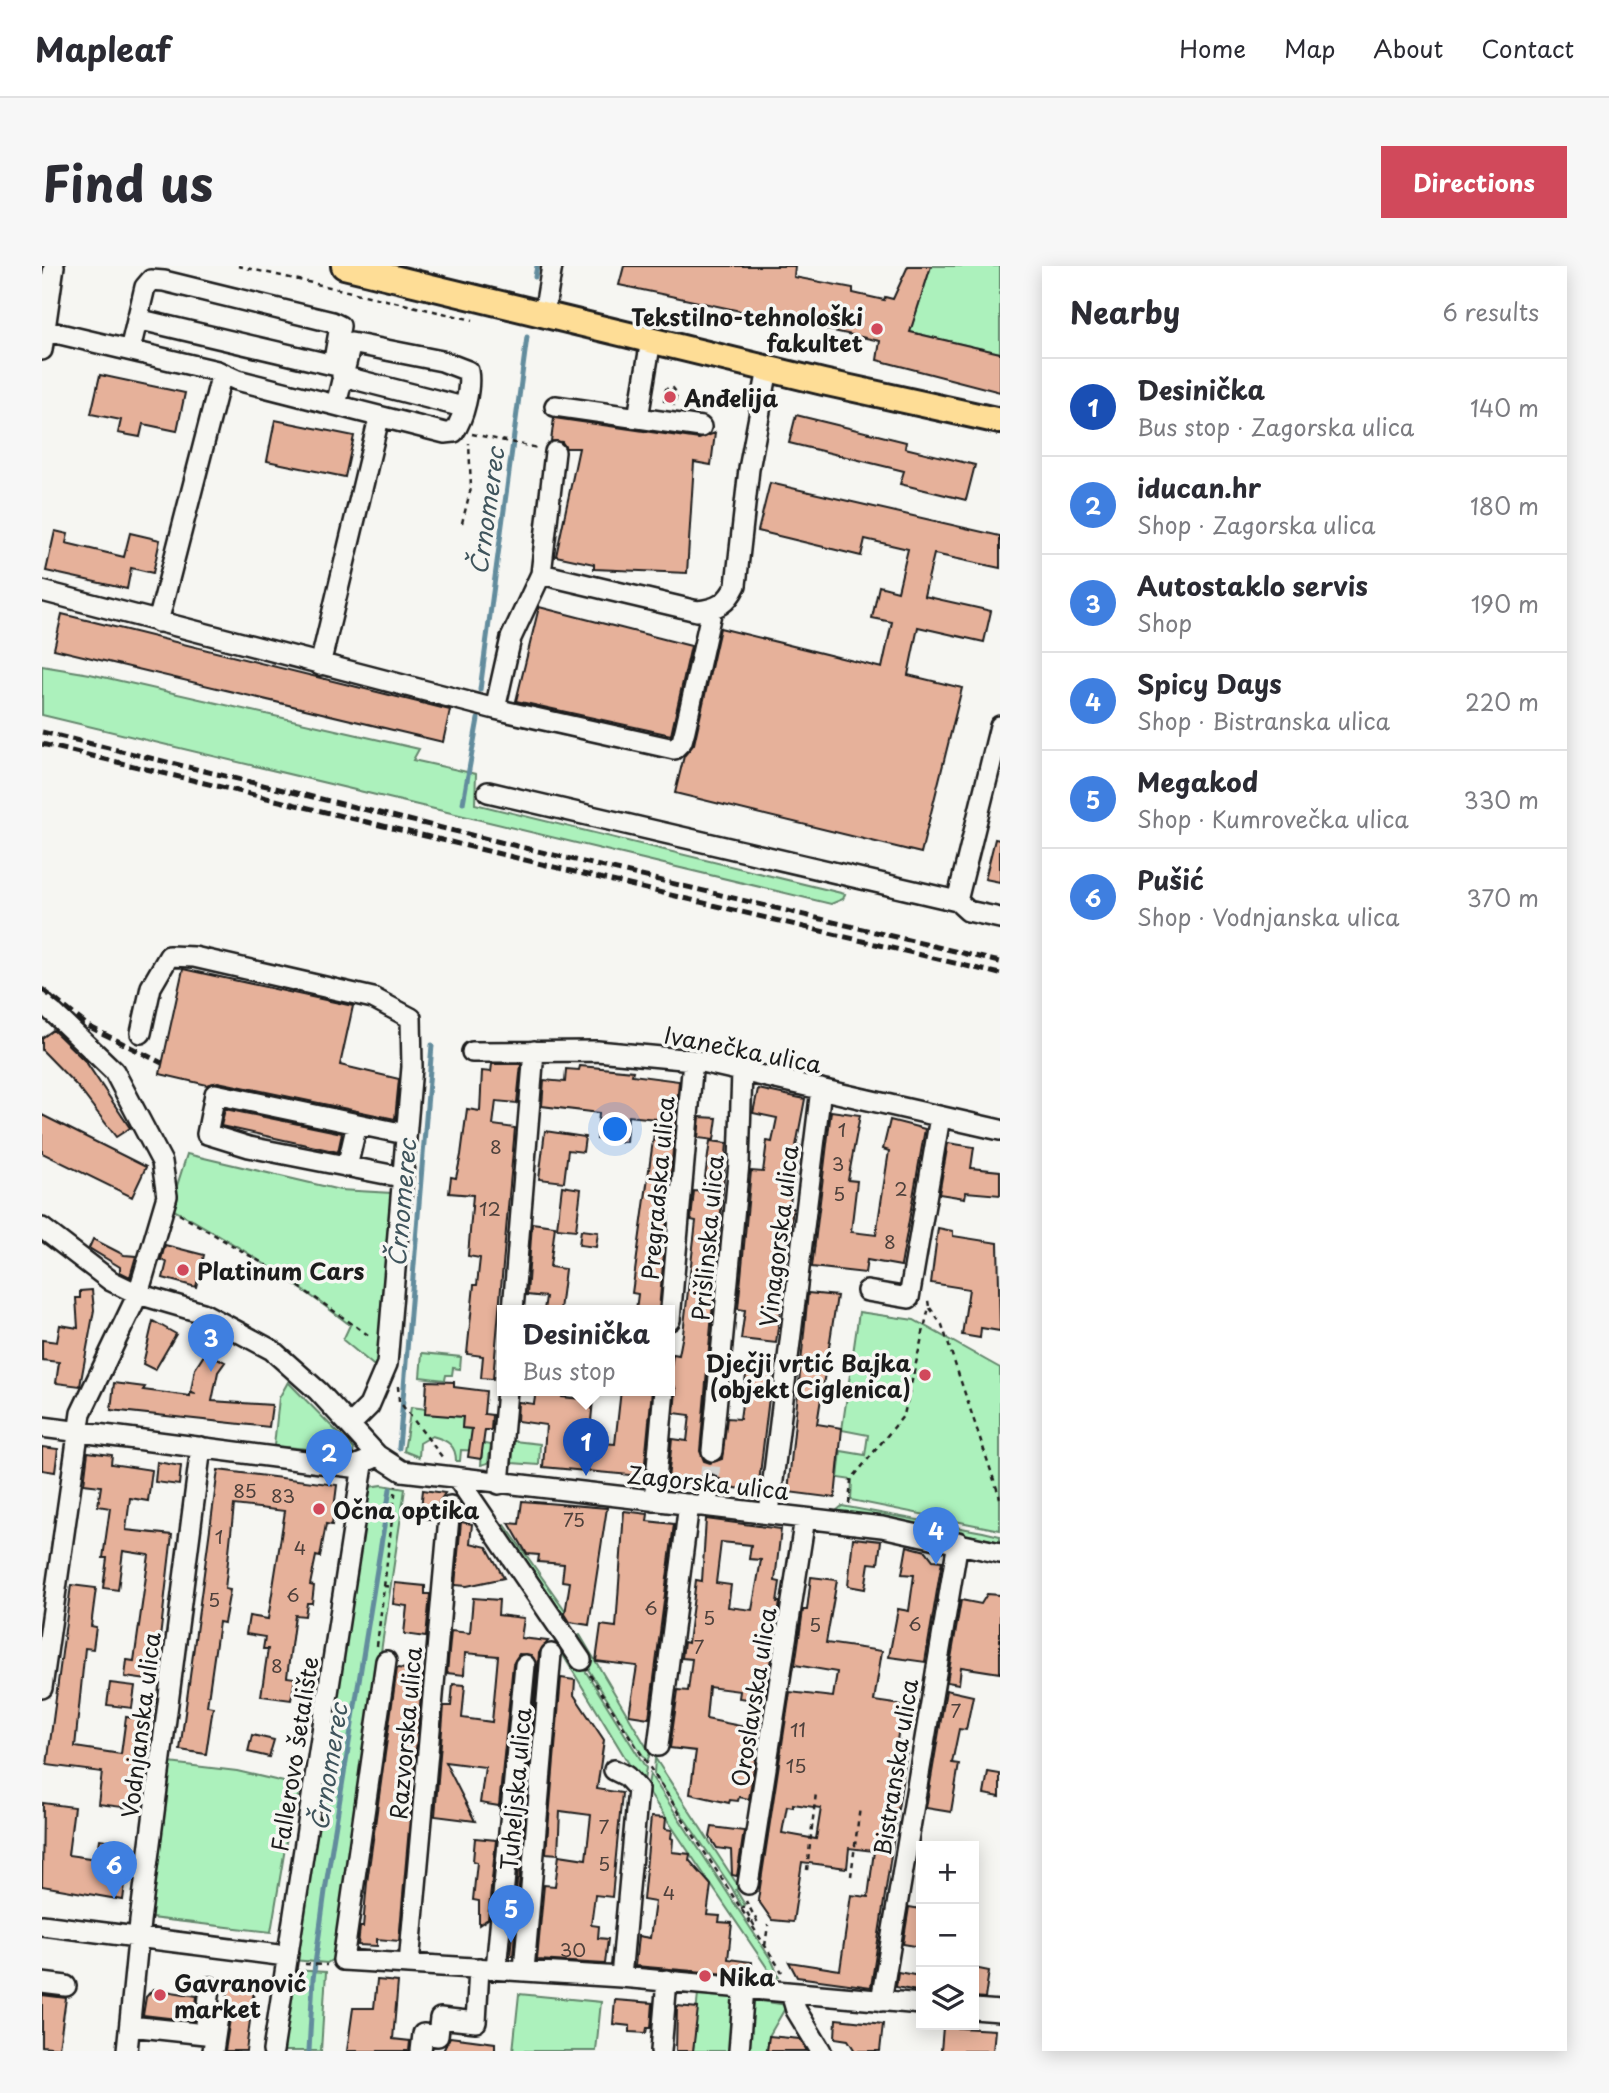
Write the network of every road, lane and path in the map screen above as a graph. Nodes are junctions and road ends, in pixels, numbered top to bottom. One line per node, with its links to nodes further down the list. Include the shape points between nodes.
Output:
1 (54, 266): 8 (street)
2 (238, 266): 7 (path)
3 (344, 266): 5 (main road)
4 (552, 266): 5 (street)
5 (544, 314): 9 (main road)
6 (137, 319): 10 (street); 12 (street); 12 (street, via 151,280 191,287 340,326)
7 (478, 321)
8 (43, 340): 10 (street)
9 (651, 340): 11 (main road); 19 (street)
10 (130, 350): 13 (street)
11 (768, 369): 20 (main road); 29 (street, via 749,469 736,585 731,596)
12 (337, 371): 14 (street); 16 (street); 16 (street, via 351,343 442,361 468,371)
13 (222, 373): 14 (street); 30 (street)
14 (330, 403): 18 (street)
15 (555, 406): 19 (street)
16 (463, 407): 18 (street, via 456,430 449,433)
17 (667, 410): 17 (path, via 663,396 672,387 677,399)
18 (379, 418): 31 (street)
19 (638, 418): 21 (street)
20 (1000, 421)
21 (701, 427)
22 (469, 433): 26 (path, via 471,488)
23 (476, 435): 24 (path)
24 (531, 446)
25 (555, 452): 27 (street)
26 (462, 523)
27 (541, 574): 29 (street, via 697,611); 32 (street, via 511,638)
28 (42, 591): 30 (street)
29 (712, 609): 32 (street, via 685,730 674,749)
30 (158, 622): 31 (street)
31 (320, 665): 32 (street)
32 (495, 709)
33 (1000, 726): 35 (street)
34 (488, 792): 35 (street)
35 (957, 901): 36 (street, via 968,911)
36 (1000, 918)
37 (42, 1002): 50 (street, via 114,1071 162,1162)
38 (141, 1032): 47 (street, via 151,986 169,956 194,957 373,998 411,1018 412,1067)
39 (534, 1051): 40 (street, Ivanečka ulica); 41 (street, Ivanečka ulica, via 597,1051); 55 (street)
40 (472, 1052)
41 (693, 1060): 42 (street, Ivanečka ulica); 56 (street, Pregradska ulica)
42 (742, 1072): 43 (street, Ivanečka ulica); 66 (street, Prišlinska ulica, via 739,1163)
43 (821, 1089): 44 (street, Ivanečka ulica); 78 (street, Vinagorska ulica)
44 (940, 1116): 46 (street, Ivanečka ulica); 52 (street, via 909,1298)
45 (357, 1124): 47 (street); 48 (street); 48 (street, via 215,1094 207,1133 249,1147)
46 (1000, 1130)
47 (405, 1134): 49 (street)
48 (347, 1167): 49 (street)
49 (401, 1177): 62 (street, via 387,1364 369,1406)
50 (164, 1205): 53 (street); 58 (path, via 282,1274)
51 (42, 1228): 53 (street, via 111,1281)
52 (867, 1291)
53 (138, 1294): 62 (street, via 203,1313 272,1350); 64 (street, via 83,1408)
54 (927, 1294): 57 (path)
55 (513, 1305)
56 (671, 1305)
57 (929, 1307): 72 (path, via 942,1325); 74 (path, via 904,1415 851,1480)
58 (380, 1344)
59 (506, 1396): 69 (street)
60 (663, 1396): 73 (street)
61 (399, 1401): 68 (path)
62 (349, 1425): 67 (street)
63 (42, 1427): 64 (street, Zagorska ulica)
64 (77, 1431): 65 (street, Zagorska ulica); 88 (street)
65 (201, 1447): 67 (street, Zagorska ulica, via 352,1467); 100 (street, Vodnjanska ulica)
66 (712, 1451)
67 (370, 1460): 68 (street, Zagorska ulica, via 411,1474); 102 (street, Fallerovo šetalište)
68 (452, 1471): 69 (street, Zagorska ulica); 85 (street)
69 (499, 1483): 73 (street, Zagorska ulica)
70 (396, 1484): 77 (path)
71 (709, 1485): 75 (street)
72 (1000, 1498)
73 (654, 1501): 75 (street, Zagorska ulica)
74 (849, 1504)
75 (698, 1505): 78 (street, Zagorska ulica); 89 (street)
76 (450, 1506): 105 (street, Razvorska ulica)
77 (394, 1508)
78 (769, 1513): 79 (street, Zagorska ulica)
79 (805, 1518): 80 (street, Zagorska ulica); 96 (street, Oroslavska ulica)
80 (958, 1542): 81 (street, Zagorska ulica); 114 (street, Bistranska ulica)
81 (1000, 1553)
82 (384, 1586): 83 (path)
83 (393, 1587)
84 (551, 1654): 107 (street, Tuheljska ulica)
85 (581, 1660): 90 (path)
86 (386, 1661): 103 (street)
87 (524, 1665): 106 (street)
88 (42, 1688)
89 (654, 1754): 90 (path)
90 (649, 1769): 97 (path)
91 (614, 1770): 108 (street, via 638,1789)
92 (816, 1793): 94 (path)
93 (860, 1807): 95 (path)
94 (807, 1870)
95 (851, 1876)
96 (747, 1893): 97 (path, via 758,1923 754,1925)
97 (741, 1909): 101 (path)
98 (768, 1924): 101 (path)
99 (42, 1925): 100 (street)
100 (138, 1936): 102 (street); 118 (street, Vodnjanska ulica)
101 (765, 1946): 111 (path)
102 (286, 1956): 121 (street, Fallerovo šetalište)
103 (335, 1963): 104 (path); 105 (street)
104 (305, 1964)
105 (409, 1964): 106 (street)
106 (487, 1968): 107 (street); 122 (street, via 476,2022 440,2018 438,2036 423,2034)
107 (524, 1969): 108 (street)
108 (621, 1977): 109 (street)
109 (667, 1980): 113 (street); 123 (street)
110 (42, 1983): 112 (street)
111 (787, 1984): 113 (street); 114 (street); 125 (street, via 796,2010)
112 (66, 1986)
113 (744, 1987): 124 (street)
114 (881, 2001): 115 (street)
115 (916, 2004)
116 (979, 2009): 117 (street)
117 (1000, 2011)
118 (130, 2026): 119 (street, Vodnjanska ulica); 120 (street, via 205,2034 215,1993)
119 (127, 2051)
120 (213, 2051)
121 (273, 2051)
122 (421, 2051)
123 (661, 2051)
124 (738, 2051)
125 (821, 2051)

